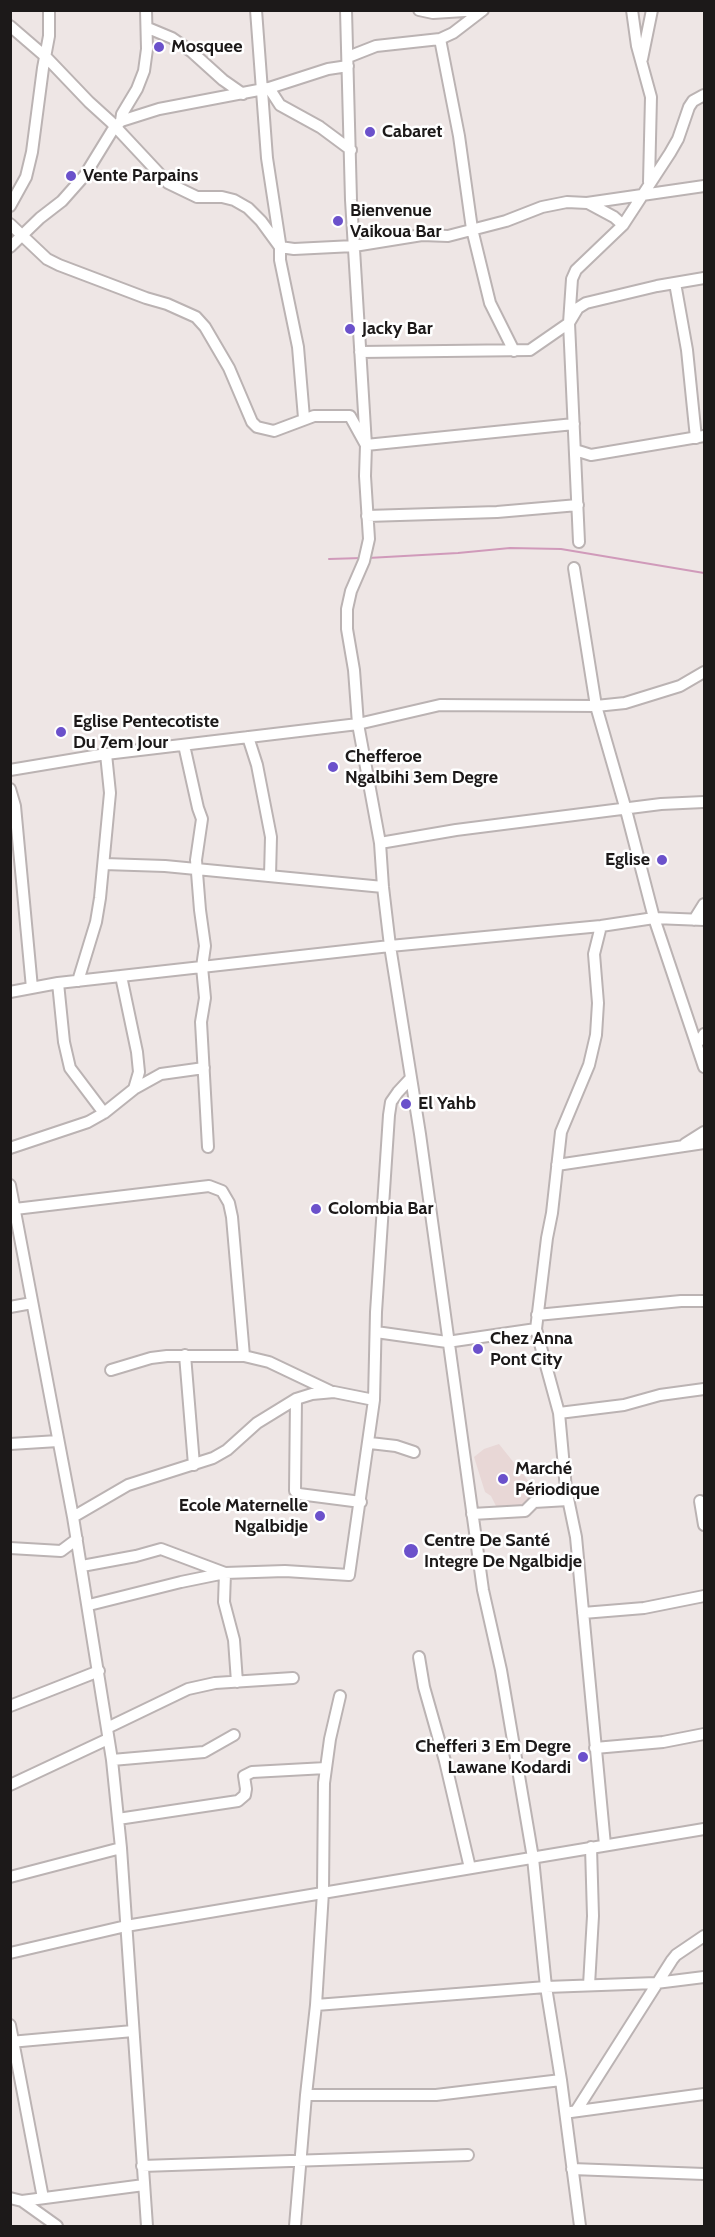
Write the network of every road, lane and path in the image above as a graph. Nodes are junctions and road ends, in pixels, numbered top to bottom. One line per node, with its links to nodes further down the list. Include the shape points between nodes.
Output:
1 (49, 10): 12 (street)
2 (146, 10): 10 (street)
3 (256, 10): 15 (street)
4 (346, 10): 13 (street)
5 (419, 10): 6 (street)
6 (481, 10): 11 (street)
7 (632, 10): 14 (street)
8 (652, 10): 14 (street)
9 (10, 26): 12 (street)
10 (148, 28): 16 (street, via 172,38); 18 (street, via 144,71)
11 (440, 39): 13 (street, via 376,46); 26 (street)
12 (46, 57): 18 (street, via 89,102); 23 (street, via 32,153 26,177)
13 (348, 62): 15 (street); 19 (street)
14 (641, 62): 21 (street, via 652,111)
15 (265, 89): 16 (street); 19 (street, via 280,105); 30 (street, via 267,158)
16 (243, 94): 18 (street, via 159,109)
17 (705, 95): 21 (street, via 689,107 678,139)
18 (119, 125): 27 (street, via 85,175); 30 (street, via 168,183 197,197 222,197 248,208)
19 (351, 150): 28 (street)
20 (705, 186): 21 (street)
21 (646, 190): 22 (street); 25 (street)
22 (587, 203): 25 (street); 26 (street, via 542,207)
23 (10, 206)
24 (10, 224): 27 (street)
25 (623, 225): 33 (street, via 576,270 569,292)
26 (472, 229): 28 (street, via 448,236 422,235); 34 (street, via 490,303)
27 (23, 234): 29 (street); 36 (street, via 59,265 196,317 229,368 257,427 274,431)
28 (354, 246): 30 (street); 35 (street)
29 (10, 247)
30 (280, 248): 36 (street, via 298,347)
31 (705, 279): 32 (street)
32 (675, 283): 33 (street, via 586,303); 38 (street)
33 (569, 323): 34 (street, via 530,350); 37 (street)
34 (514, 351): 35 (street)
35 (360, 352): 39 (street)
36 (304, 418): 39 (street, via 350,416)
37 (574, 423): 39 (street); 40 (street)
38 (700, 437): 40 (street, via 591,454)
39 (366, 445): 42 (street)
40 (575, 450): 41 (street)
41 (578, 505): 42 (street); 43 (street)
42 (367, 516): 47 (street, via 367,551 347,609)
43 (579, 542)
44 (574, 568): 46 (street)
45 (705, 672): 46 (street, via 658,693 625,703)
46 (596, 706): 47 (street, via 440,705); 54 (street)
47 (358, 724): 48 (street); 55 (street)
48 (248, 737): 49 (street); 58 (street, via 271,837)
49 (184, 745): 50 (street); 57 (street, via 202,815)
50 (106, 754): 51 (street); 56 (street, via 110,793)
51 (10, 770)
52 (10, 789): 69 (street, via 15,806)
53 (705, 802): 54 (street)
54 (626, 810): 55 (street); 61 (street)
55 (380, 843): 59 (street)
56 (104, 864): 57 (street); 67 (street, via 96,922)
57 (196, 869): 58 (street); 65 (street, via 206,946)
58 (270, 876): 59 (street)
59 (383, 887): 64 (street)
60 (705, 904): 62 (street)
61 (654, 918): 62 (street); 63 (street); 72 (street)
62 (700, 920)
63 (601, 926): 64 (street); 85 (street, via 594,954 598,1003 594,1049 561,1132)
64 (390, 946): 65 (street); 76 (street)
65 (202, 967): 66 (street); 74 (street)
66 (121, 976): 67 (street); 75 (street)
67 (78, 981): 68 (street)
68 (58, 983): 69 (street); 79 (street, via 67,1062)
69 (32, 988): 70 (street)
70 (10, 992)
71 (705, 1034): 72 (street)
72 (697, 1044): 73 (street)
73 (705, 1066)
74 (204, 1068): 77 (street, via 161,1074); 82 (street)
75 (139, 1072): 77 (street); 78 (street)
76 (411, 1078): 93 (street, via 394,1097 388,1115); 94 (street)
77 (146, 1084): 78 (street)
78 (134, 1089): 79 (street)
79 (104, 1113): 84 (street, via 69,1130)
80 (705, 1132): 83 (street)
81 (705, 1143): 83 (street)
82 (208, 1147)
83 (679, 1147): 85 (street)
84 (10, 1148)
85 (557, 1165): 91 (street)
86 (10, 1185): 87 (street)
87 (15, 1209): 89 (street); 96 (street, via 209,1186 222,1191 232,1217)
88 (705, 1301): 91 (street)
89 (32, 1303): 90 (street); 103 (street)
90 (10, 1307)
91 (537, 1315): 92 (street)
92 (536, 1329): 94 (street); 102 (street)
93 (376, 1332): 94 (street); 101 (street)
94 (447, 1342): 111 (street)
95 (185, 1355): 96 (street); 97 (street, via 151,1358); 107 (street)
96 (244, 1356): 99 (street, via 269,1362)
97 (111, 1370)
98 (705, 1389): 102 (street)
99 (334, 1392): 100 (street); 101 (street)
100 (296, 1399): 107 (street, via 257,1423 226,1450); 109 (street, via 295,1491)
101 (374, 1400): 104 (street)
102 (559, 1413): 108 (street)
103 (58, 1441): 105 (street); 112 (street)
104 (370, 1443): 106 (street); 109 (street)
105 (10, 1444)
106 (414, 1452)
107 (194, 1465): 112 (street, via 128,1485)
108 (568, 1500): 111 (street, via 534,1502 525,1511); 120 (street, via 576,1537)
109 (361, 1502): 117 (street, via 349,1575)
110 (700, 1502): 113 (street)
111 (472, 1514): 139 (street)
112 (73, 1517): 114 (street)
113 (705, 1525)
114 (77, 1539): 115 (street, via 61,1551); 116 (street)
115 (10, 1548)
116 (82, 1566): 117 (street, via 161,1549); 119 (street)
117 (225, 1573): 119 (street); 124 (street, via 224,1602 234,1640)
118 (705, 1596): 120 (street, via 644,1608)
119 (89, 1605): 122 (street)
120 (583, 1613): 130 (street)
121 (420, 1657): 140 (street, via 424,1687)
122 (99, 1671): 126 (street); 127 (street)
123 (293, 1678): 124 (street)
124 (237, 1682): 127 (street, via 188,1689)
125 (340, 1696): 132 (street)
126 (10, 1706)
127 (107, 1733): 131 (street); 133 (street)
128 (705, 1734): 130 (street)
129 (234, 1735): 131 (street, via 204,1752)
130 (595, 1748): 136 (street)
131 (112, 1760): 134 (street)
132 (326, 1768): 134 (street, via 252,1772 244,1776 245,1795 238,1802); 142 (street)
133 (10, 1785)
134 (118, 1819): 138 (street)
135 (705, 1829): 136 (street)
136 (604, 1845): 137 (street)
137 (591, 1847): 139 (street); 148 (street)
138 (121, 1848): 141 (street); 143 (street)
139 (533, 1858): 140 (street); 149 (street)
140 (470, 1868): 142 (street)
141 (10, 1877)
142 (323, 1892): 143 (street); 150 (street)
143 (126, 1926): 145 (street); 152 (street)
144 (705, 1936): 147 (street, via 676,1955)
145 (10, 1953)
146 (705, 1977): 147 (street)
147 (656, 1983): 148 (street); 157 (street)
148 (590, 1985): 149 (street)
149 (546, 1987): 150 (street); 154 (street)
150 (316, 2005): 156 (street)
151 (10, 2025): 153 (street)
152 (133, 2031): 153 (street); 160 (street)
153 (12, 2042): 165 (street)
154 (561, 2080): 156 (street, via 436,2095); 157 (street)
155 (705, 2094): 157 (street)
156 (306, 2095): 159 (street)
157 (570, 2112): 161 (street)
158 (468, 2155): 159 (street)
159 (300, 2161): 160 (street); 169 (street)
160 (142, 2166): 163 (street)
161 (572, 2169): 162 (street); 170 (street)
162 (705, 2174)
163 (144, 2185): 165 (street); 168 (street)
164 (10, 2198): 166 (street)
165 (43, 2199): 166 (street)
166 (22, 2201): 167 (street)
167 (57, 2226)
168 (147, 2226)
169 (295, 2226)
170 (580, 2226)

